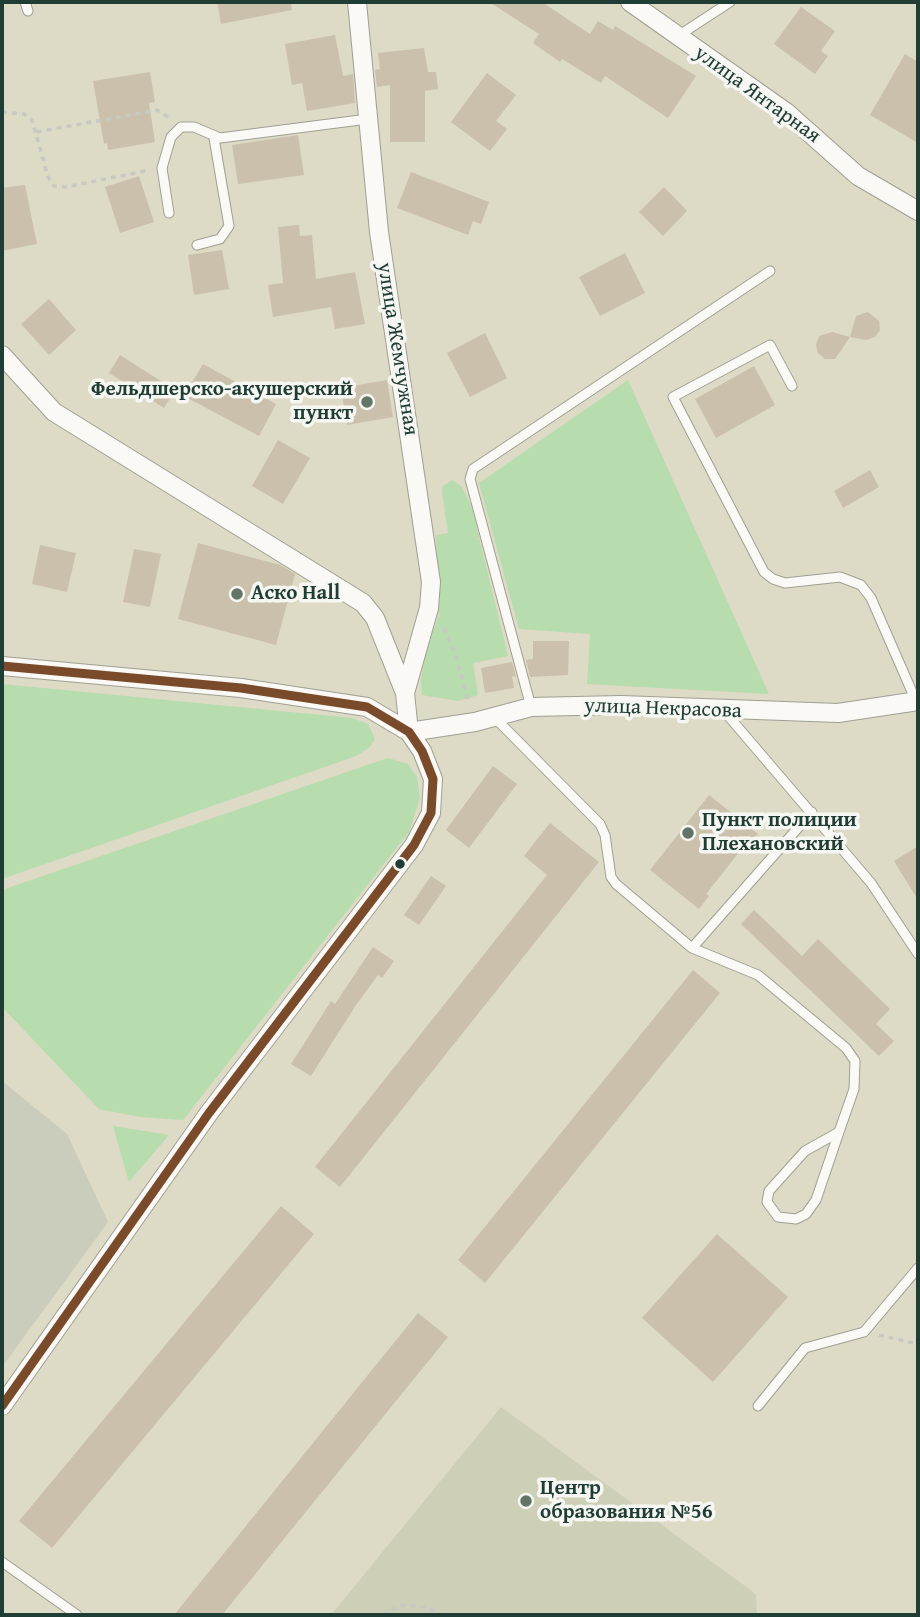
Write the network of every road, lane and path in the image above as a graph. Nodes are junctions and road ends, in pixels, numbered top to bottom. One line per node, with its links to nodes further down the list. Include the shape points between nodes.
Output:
1 (357, 2): 6 (street, улица Жемчужная)
2 (629, 2): 4 (street, улица Янтарная)
3 (730, 2): 4 (lane)
4 (677, 37): 11 (street, улица Янтарная, via 803,125 858,176)
5 (2, 111): 8 (path, via 27,116)
6 (368, 119): 9 (lane); 19 (street, улица Жемчужная, via 379,232 431,582 429,608)
7 (181, 127): 8 (path, via 157,110); 9 (lane, via 194,127); 10 (lane, via 171,137)
8 (36, 132): 10 (path, via 54,186)
9 (214, 138): 13 (lane, via 229,226 220,239)
10 (162, 168): 12 (lane)
11 (918, 211)
12 (169, 213)
13 (197, 245)
14 (770, 271): 21 (lane, via 473,469 470,479)
15 (2, 355): 19 (street, via 54,412 357,597 375,618)
16 (792, 386): 20 (lane, via 770,345 673,397 764,572 785,583 840,577 861,585 871,597)
17 (443, 627): 24 (path)
18 (2, 666): 25 (street, via 299,695 367,707)
19 (405, 692): 25 (street)
20 (917, 701): 22 (street, улица Некрасова, via 838,713)
21 (531, 707): 22 (street, улица Некрасова, via 621,705); 23 (street, улица Некрасова)
22 (724, 711): 26 (lane)
23 (494, 717): 24 (street, улица Некрасова); 27 (lane, via 600,824 616,884)
24 (475, 722): 25 (street, улица Некрасова)
25 (409, 733): 33 (street, via 433,779 431,813 420,836 209,1113)
26 (812, 812): 27 (lane); 28 (lane, via 892,911)
27 (692, 948): 29 (lane, via 758,975 851,1054 856,1079)
28 (918, 954)
29 (839, 1132): 29 (lane, via 811,1207 796,1219 778,1217 767,1202 772,1188 805,1151)
30 (918, 1268): 31 (lane)
31 (864, 1332): 32 (path); 34 (lane, via 805,1348)
32 (918, 1344)
33 (2, 1406)
34 (758, 1406)
35 (2, 1562): 36 (lane)
36 (77, 1615)
37 (383, 1615): 38 (path, via 408,1605)
38 (442, 1615)

